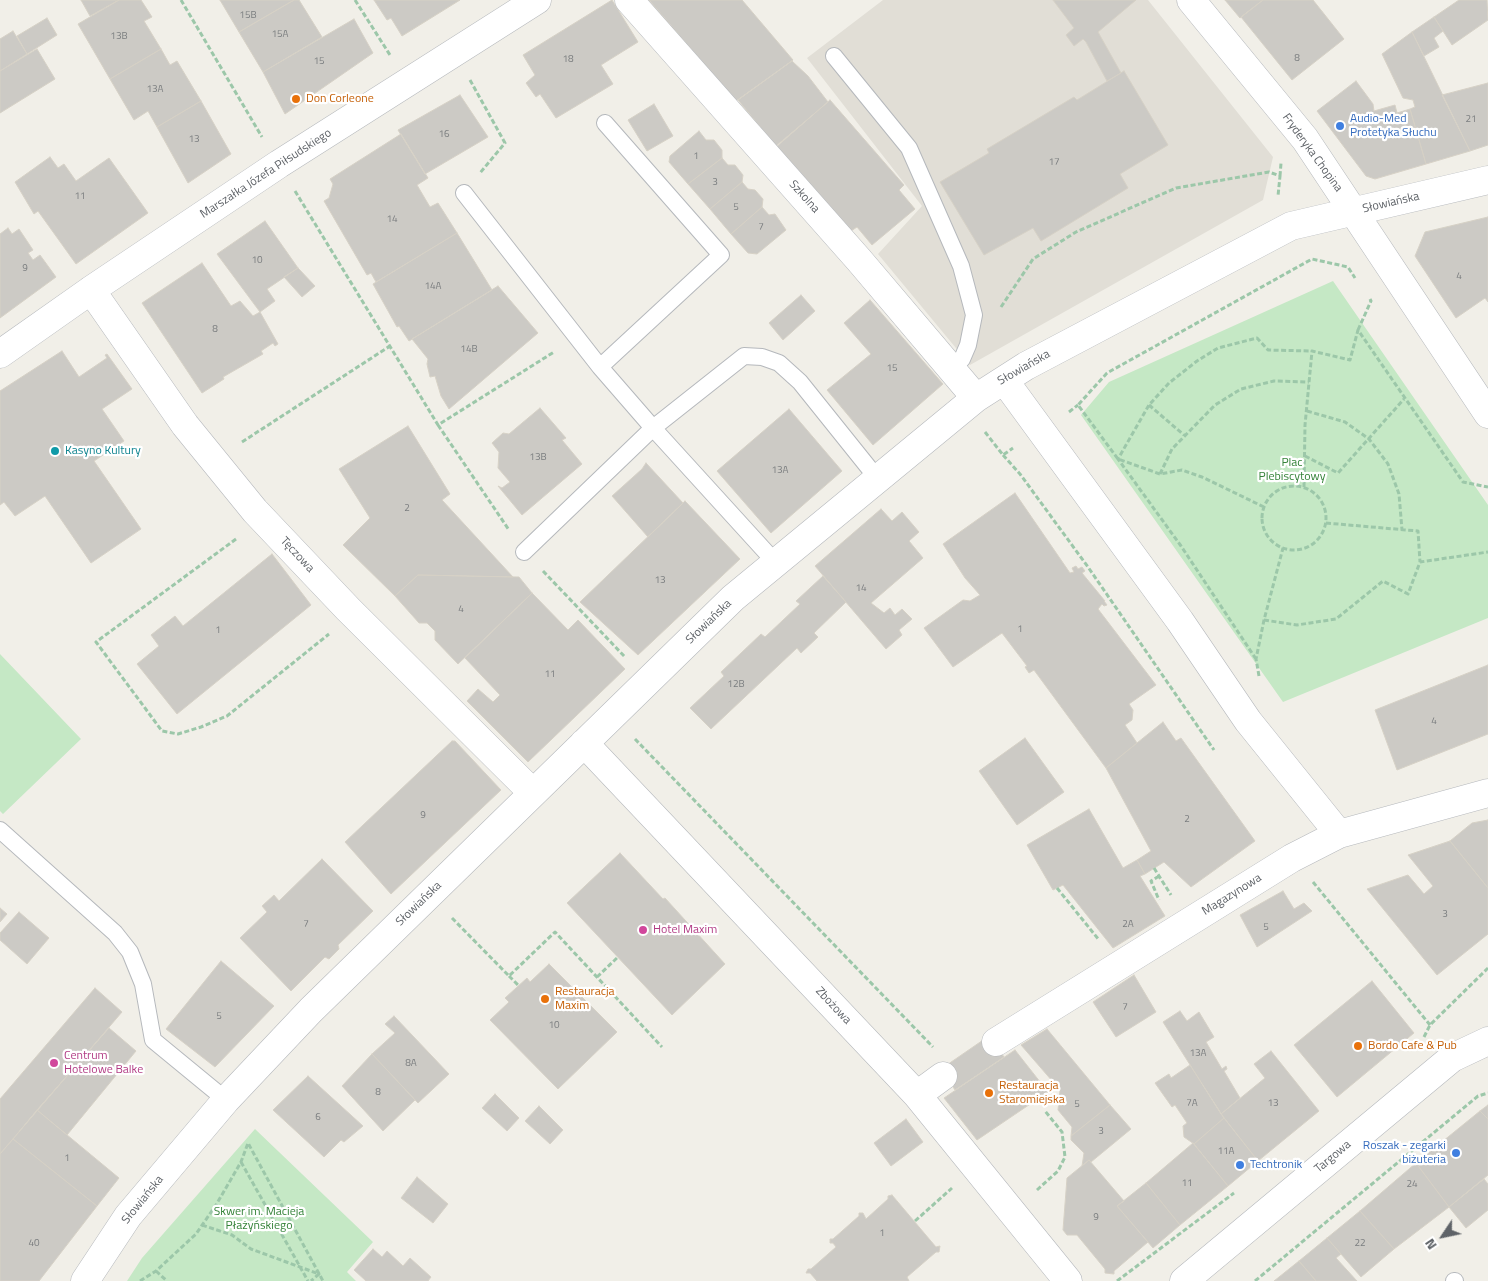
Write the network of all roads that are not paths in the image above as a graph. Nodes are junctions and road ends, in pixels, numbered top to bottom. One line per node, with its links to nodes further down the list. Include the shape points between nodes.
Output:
1 (537, 0): 9 (street, Marszałka Józefa Piłsudskiego, via 278,164)
2 (629, 0): 12 (street, Szkolna, via 859,260)
3 (1191, 0): 8 (street, Fryderyka Chopina, via 1305,139)
4 (834, 56): 12 (lane, via 909,148 961,266 974,315 968,345 962,359)
5 (604, 123): 11 (lane, via 721,255)
6 (1488, 180): 8 (street, Słowiańska)
7 (464, 193): 11 (lane)
8 (1353, 212): 13 (street, Słowiańska, via 1291,226); 15 (street, Fryderyka Chopina)
9 (91, 290): 10 (street, Marszałka Józefa Piłsudskiego); 21 (street, Tęczowa, via 185,425 263,519 353,614)
10 (0, 354)
11 (600, 367): 16 (lane)
12 (951, 371): 14 (street, Szkolna)
13 (1004, 380): 14 (street, Słowiańska); 24 (street, via 1180,621 1248,721)
14 (976, 398): 17 (street, Słowiańska)
15 (1488, 414)
16 (653, 428): 17 (lane, via 744,356 762,357 779,363 800,382); 18 (lane); 19 (lane)
17 (878, 478): 19 (street, Słowiańska)
18 (524, 552)
19 (775, 562): 20 (street, Słowiańska, via 733,598)
20 (584, 744): 21 (street, Słowiańska); 28 (street, Zbożowa)
21 (533, 793): 29 (street, Słowiańska, via 311,1010)
22 (1488, 793): 24 (street, Magazynowa)
23 (0, 830): 29 (lane, via 115,933 130,952 144,984 153,1040)
24 (1340, 834): 26 (street, Magazynowa, via 1292,858)
25 (1488, 1041): 32 (street, Targowa, via 1452,1058)
26 (996, 1042)
27 (943, 1076): 28 (street)
28 (917, 1095): 31 (street, Zbożowa)
29 (226, 1100): 30 (street, Słowiańska, via 128,1216)
30 (85, 1281)
31 (1068, 1281)
32 (1184, 1281)

